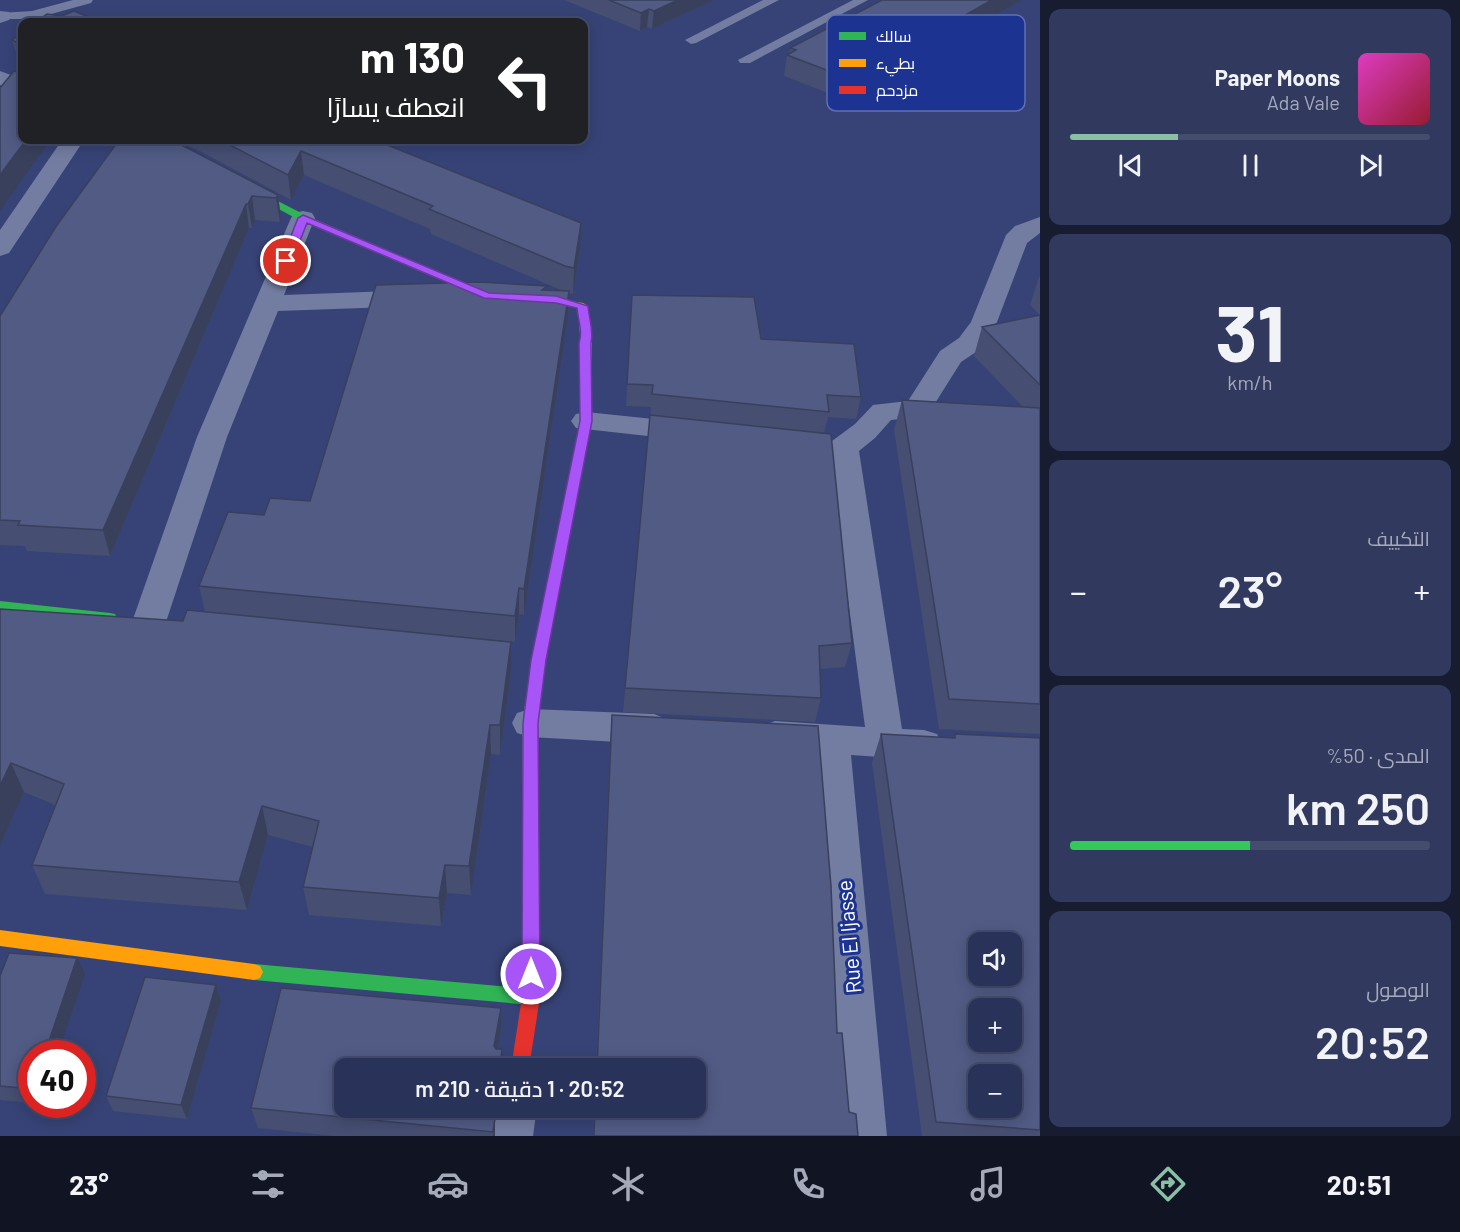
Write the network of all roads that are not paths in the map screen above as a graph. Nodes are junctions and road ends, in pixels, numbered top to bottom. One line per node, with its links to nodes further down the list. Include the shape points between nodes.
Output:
1 (87, 0): 6 (lane, via 33,15)
2 (773, 0): 8 (lane)
3 (862, 0): 5 (lane)
4 (23, 1): 6 (lane)
5 (833, 15)
6 (1, 17)
7 (827, 18): 9 (lane)
8 (691, 40)
9 (745, 60)
10 (0, 77): 11 (street)
11 (18, 85)
12 (0, 97): 13 (street)
13 (18, 99)
14 (70, 144): 18 (street)
15 (230, 179): 16 (street)
16 (303, 218): 19 (street); 20 (street)
17 (1040, 224): 29 (street, via 1015,240 984,322 969,344 950,357 917,410 883,411 865,431 831,447)
18 (0, 248)
19 (488, 296): 20 (street); 21 (street, via 556,300 583,306 588,331)
20 (270, 303): 24 (street, via 212,437)
21 (586, 421): 22 (street); 25 (street, via 533,659)
22 (714, 434)
23 (0, 606): 24 (street)
24 (143, 622)
25 (530, 723): 26 (street); 32 (street)
26 (692, 731)
27 (739, 734): 28 (street)
28 (831, 739): 29 (street); 36 (street, Rue El Ijasse)
29 (886, 743): 30 (street)
30 (957, 747)
31 (0, 938): 32 (street, via 224,969)
32 (531, 997): 33 (street)
33 (522, 1058)
34 (512, 1118): 35 (street)
35 (510, 1136)
36 (864, 1136)

